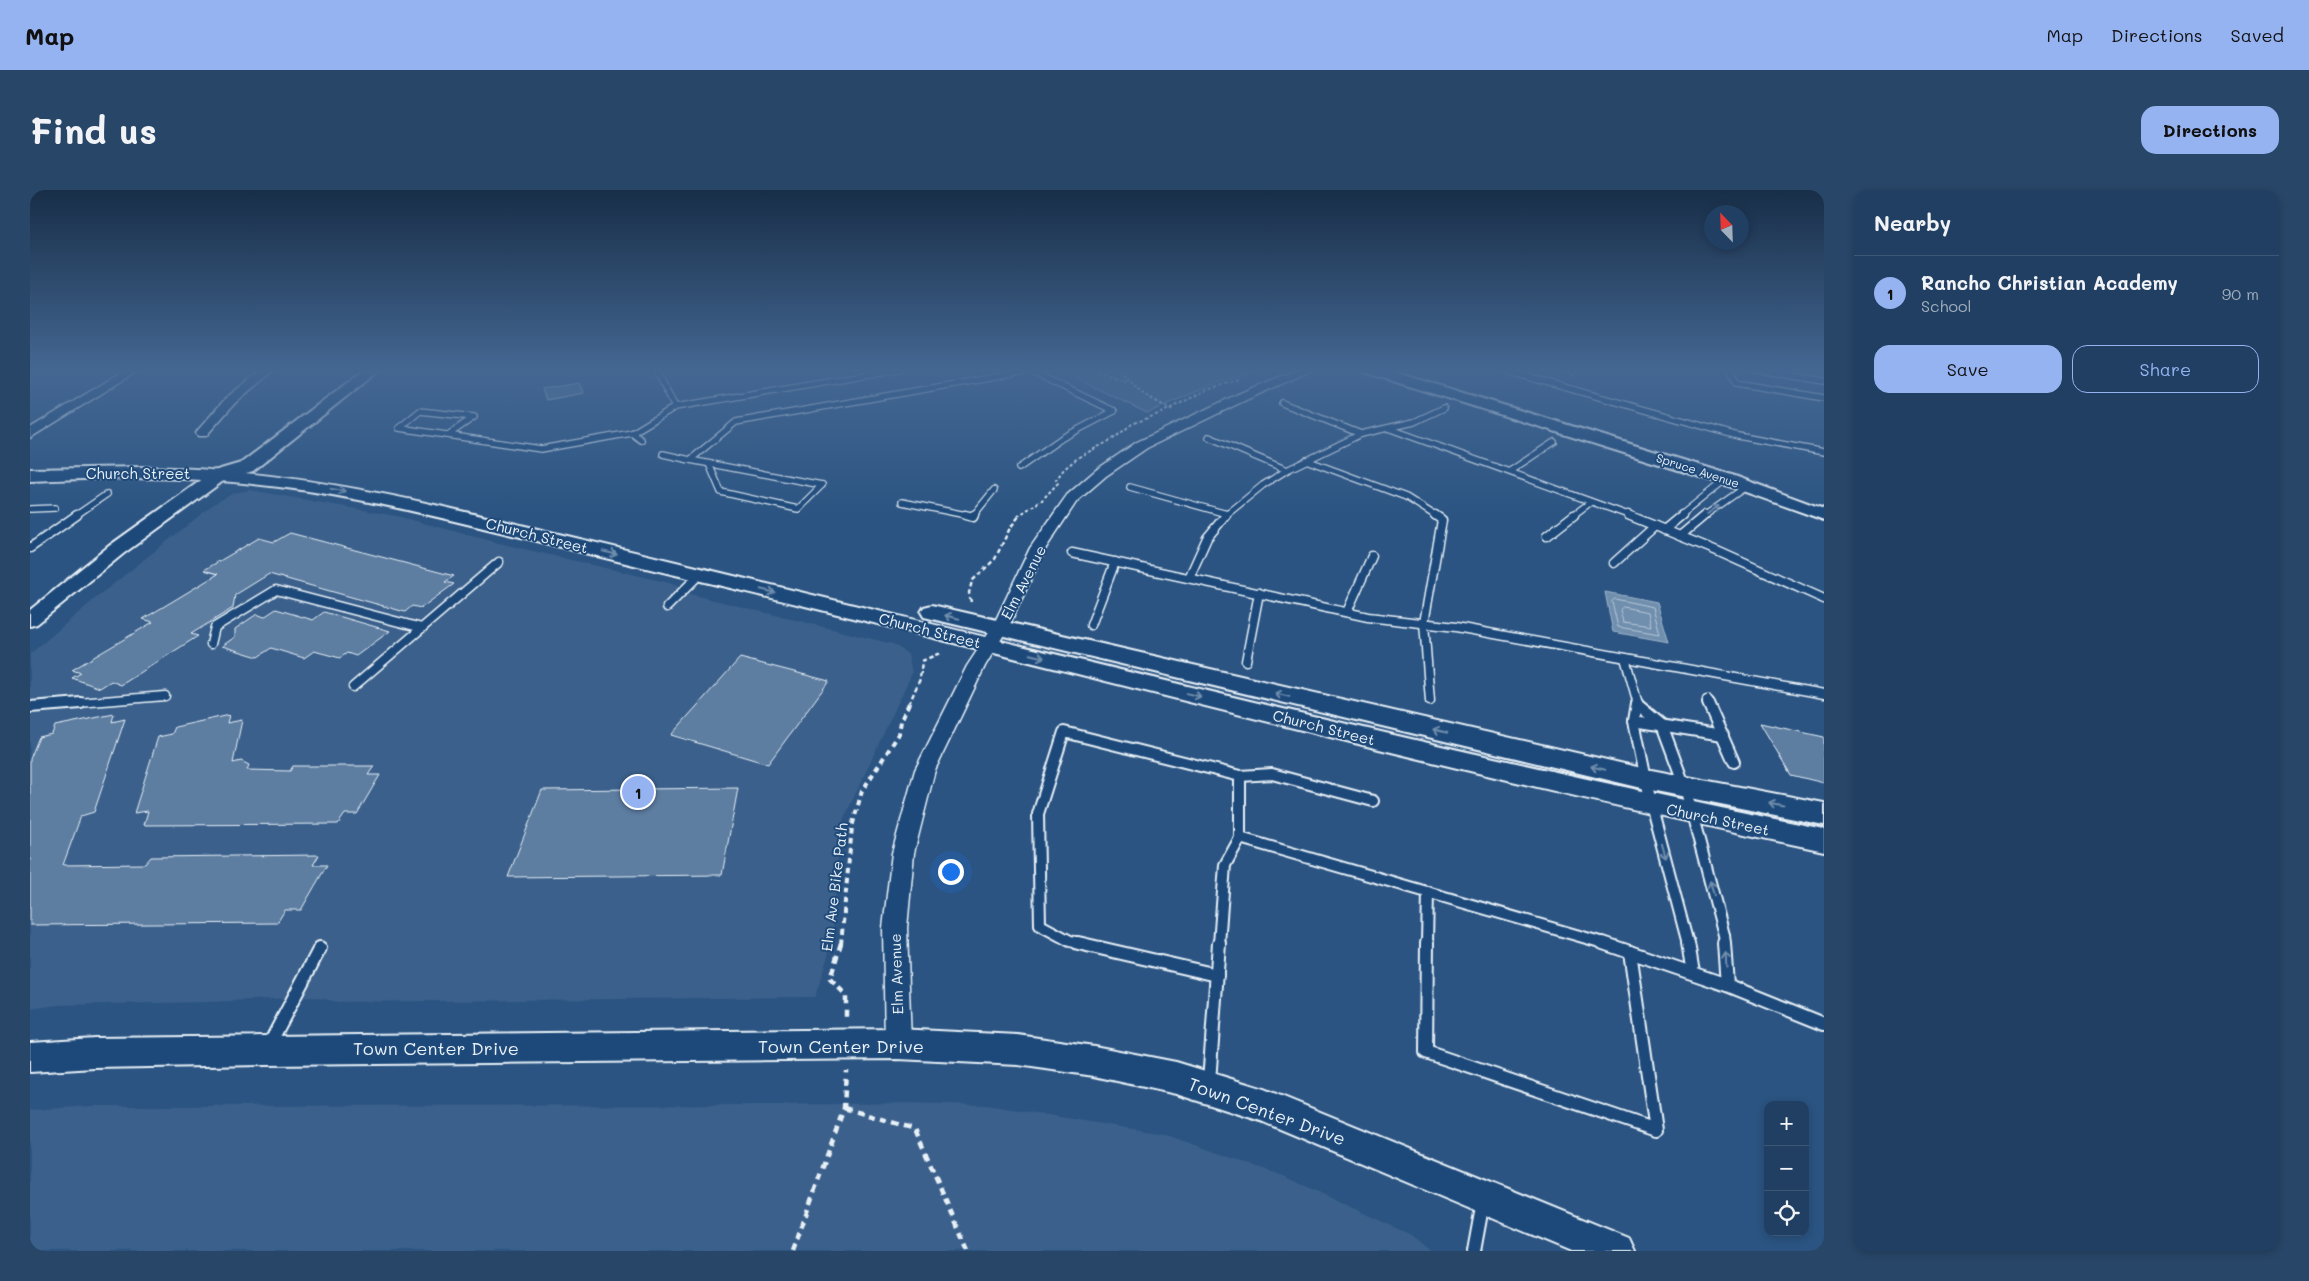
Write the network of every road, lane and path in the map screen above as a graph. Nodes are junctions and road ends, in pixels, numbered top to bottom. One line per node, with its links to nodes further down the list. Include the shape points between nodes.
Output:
1 (53, 419): 19 (street)
2 (215, 419): 17 (street)
3 (285, 419): 25 (street)
4 (301, 419): 32 (street)
5 (411, 419): 21 (lane, via 399,428)
6 (472, 419): 21 (lane)
7 (656, 419): 18 (lane)
8 (756, 419): 28 (lane, via 736,422)
9 (1100, 419): 33 (lane, via 1062,438)
10 (1144, 419): 63 (path, via 1079,457 1064,469 1056,480 1058,484 1042,500 1016,518 995,559 974,576 969,595)
11 (1197, 419): 69 (street, Elm Avenue, via 1142,444 1072,498 1038,548)
12 (1320, 419): 20 (lane)
13 (1421, 419): 16 (lane)
14 (1530, 419): 37 (street, Spruce Avenue)
15 (1677, 419): 26 (lane, via 1729,433)
16 (1388, 428): 20 (lane); 35 (lane)
17 (202, 433)
18 (632, 433): 21 (lane, via 541,449); 23 (lane)
19 (30, 434)
20 (1361, 434): 29 (lane)
21 (448, 435)
22 (1209, 437): 34 (lane)
23 (641, 440)
24 (1554, 442): 35 (lane)
25 (253, 443)
26 (1824, 452)
27 (663, 454): 28 (lane)
28 (690, 460): 31 (lane)
29 (1306, 460): 34 (lane); 66 (lane, via 1406,497 1442,520)
30 (30, 464): 32 (main road, Church Street, via 190,462)
31 (709, 464): 31 (lane, via 737,469 822,485 798,509 721,492)
32 (231, 466): 36 (main road, Church Street); 58 (main road, Church Street, one-way to 58); 65 (street, via 116,550); 69 (main road, Church Street, one-way to 32, via 464,500 325,474)
33 (1019, 468)
34 (1287, 470): 46 (lane, via 1262,485)
35 (1510, 472): 43 (lane)
36 (30, 474)
37 (1726, 479): 38 (street, Spruce Avenue); 49 (lane)
38 (1747, 486): 47 (street, Spruce Avenue); 51 (lane, one-way to 38)
39 (1130, 487): 46 (lane)
40 (994, 490): 42 (lane, via 973,517)
41 (107, 494): 52 (lane)
42 (902, 502)
43 (1591, 502): 48 (lane); 50 (lane)
44 (55, 508): 45 (lane)
45 (30, 509)
46 (1228, 514): 59 (lane, via 1207,538)
47 (1824, 515)
48 (1655, 526): 49 (lane); 57 (lane)
49 (1664, 530): 51 (lane)
50 (1547, 536)
51 (1680, 536): 61 (lane, via 1751,564)
52 (30, 548)
53 (1072, 553): 56 (lane)
54 (1372, 556): 64 (lane)
55 (499, 562): 68 (lane)
56 (1115, 562): 59 (lane); 67 (lane)
57 (1614, 563)
58 (699, 575): 62 (lane); 69 (main road, Church Street, one-way to 69)
59 (1189, 578): 60 (lane)
60 (1259, 594): 64 (lane); 73 (lane)
61 (1824, 599)
62 (667, 607)
63 (972, 607)
64 (1347, 612): 66 (lane)
65 (30, 620)
66 (1424, 623): 72 (lane); 78 (lane)
67 (1090, 625)
68 (422, 628): 70 (lane, via 276,590 215,628); 74 (lane)
69 (994, 637): 87 (main road, Church Street); 101 (street, Elm Avenue, via 978,661 925,770 903,853 895,928)
70 (211, 644)
71 (942, 653): 99 (path, Elm Ave Bike Path, via 922,661 920,679 901,720 899,734 862,791 854,818 840,951 830,979)
72 (1625, 658): 75 (lane); 79 (lane)
73 (1246, 661)
74 (353, 688)
75 (1824, 694)
76 (165, 696): 80 (lane)
77 (1707, 700): 83 (lane)
78 (1430, 702)
79 (1638, 705): 81 (lane); 82 (lane)
80 (30, 707)
81 (1634, 721): 82 (lane); 87 (lane)
82 (1662, 726): 83 (lane); 86 (lane)
83 (1723, 735): 84 (lane)
84 (1734, 762)
85 (1240, 776): 88 (lane, via 1272,774); 91 (lane); 97 (lane, via 1064,732 1038,814 1040,925 1070,942)
86 (1685, 787): 87 (main road, Church Street); 89 (lane); 90 (main road, Church Street, one-way to 86)
87 (1648, 792): 89 (main road, Church Street); 96 (lane, one-way to 96, via 1685,927)
88 (1373, 801)
89 (1692, 814): 92 (main road, Church Street); 98 (lane, one-way to 89, via 1724,935)
90 (1824, 814)
91 (1240, 838): 93 (lane); 97 (lane, via 1225,865)
92 (1824, 840)
93 (1428, 892): 95 (lane); 95 (lane, via 1426,1052 1656,1130)
94 (320, 948): 102 (lane)
95 (1630, 952): 96 (lane)
96 (1693, 973): 98 (lane)
97 (1217, 975): 104 (lane)
98 (1727, 985): 100 (lane)
99 (846, 995)
100 (1824, 1024)
101 (898, 1044): 102 (street, Town Center Drive); 104 (street, Town Center Drive, via 1018,1050 1094,1061)
102 (266, 1050): 103 (street, Town Center Drive, via 95,1053)
103 (30, 1058)
104 (1208, 1088): 107 (street, Town Center Drive, via 1264,1106)
105 (844, 1100): 106 (path)
106 (844, 1108): 108 (path); 109 (path, via 916,1129)
107 (1484, 1196): 110 (lane); 111 (street, Town Center Drive)
108 (794, 1251)
109 (968, 1251)
110 (1474, 1251)
111 (1616, 1251)

